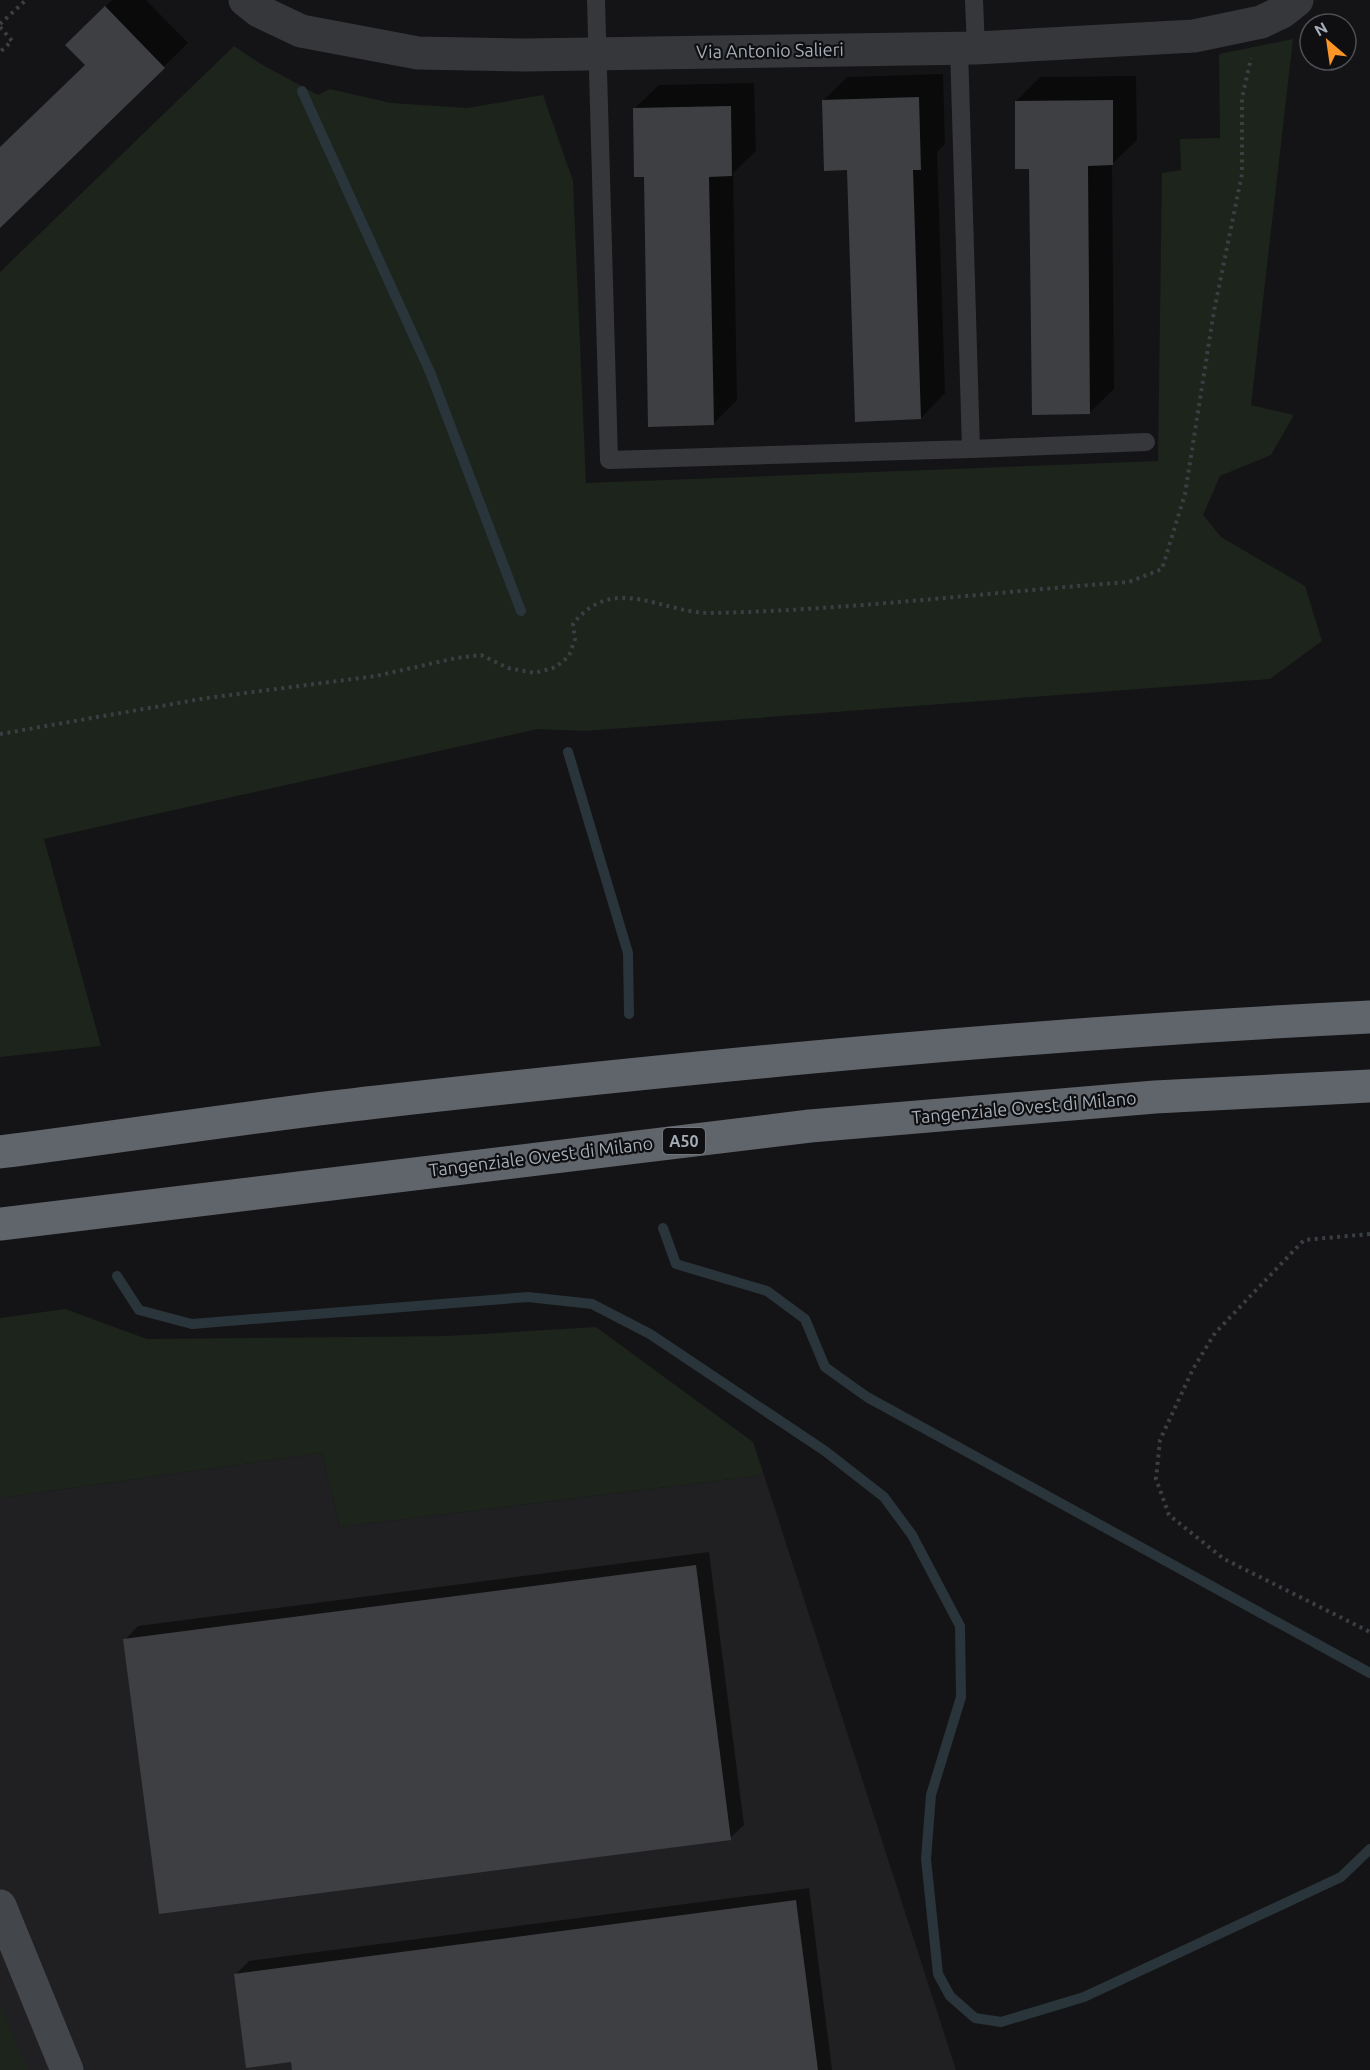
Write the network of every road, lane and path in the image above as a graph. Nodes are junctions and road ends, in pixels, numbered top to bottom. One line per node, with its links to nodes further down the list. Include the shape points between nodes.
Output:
1 (26, 0): 7 (path)
2 (245, 0): 10 (street, Via Antonio Salieri, via 301,31 418,53)
3 (596, 0): 10 (lane)
4 (974, 0): 8 (lane)
5 (1298, 0): 6 (street, Via Antonio Salieri)
6 (1261, 22): 8 (street, Via Antonio Salieri, via 1194,36); 13 (path, via 1242,99 1242,174 1214,311 1185,494 1162,569 1129,582 781,610 708,613 630,596 604,601 583,611 573,624 575,639 569,656 556,667 535,673 508,668 481,655 376,676 207,698)
7 (0, 25): 9 (path, via 12,41)
8 (967, 48): 10 (street, Via Antonio Salieri); 12 (lane)
9 (0, 52)
10 (598, 54): 12 (lane, via 609,460)
11 (1146, 442): 12 (lane)
12 (970, 449)
13 (0, 734)
14 (1370, 1017): 16 (highway, via 880,1049 374,1102)
15 (1370, 1086): 17 (highway, Tangenziale Ovest di Milano / A50, via 1155,1097 810,1126)
16 (0, 1152)
17 (0, 1224)
18 (1370, 1234): 19 (path, via 1304,1240 1215,1333 1193,1369 1160,1440 1156,1479 1169,1515 1224,1559)
19 (1370, 1632)
20 (0, 1906): 21 (street)
21 (68, 2070)

